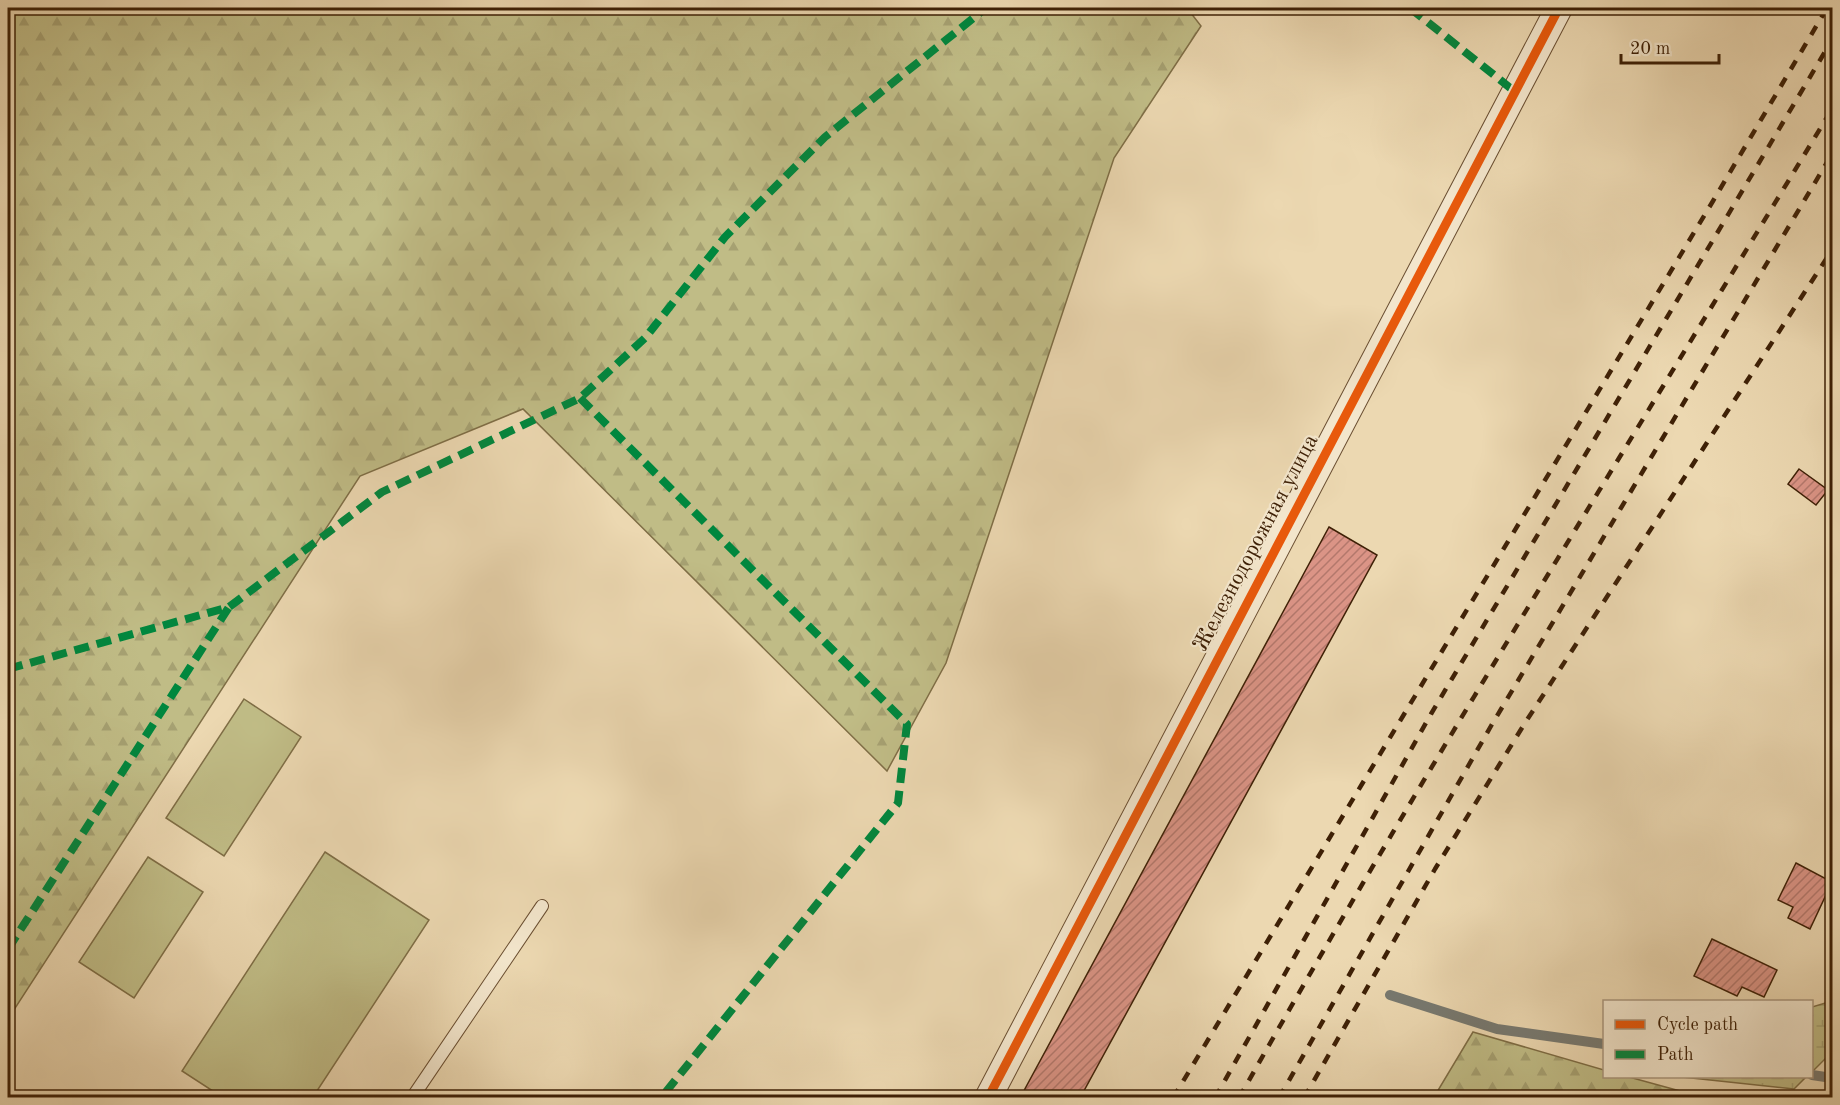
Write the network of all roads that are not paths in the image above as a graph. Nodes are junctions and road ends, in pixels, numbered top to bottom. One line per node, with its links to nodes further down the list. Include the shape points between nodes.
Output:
1 (1558, 8): 4 (street, Железнодорожная улица)
2 (542, 906): 3 (lane)
3 (412, 1098)
4 (988, 1098)

